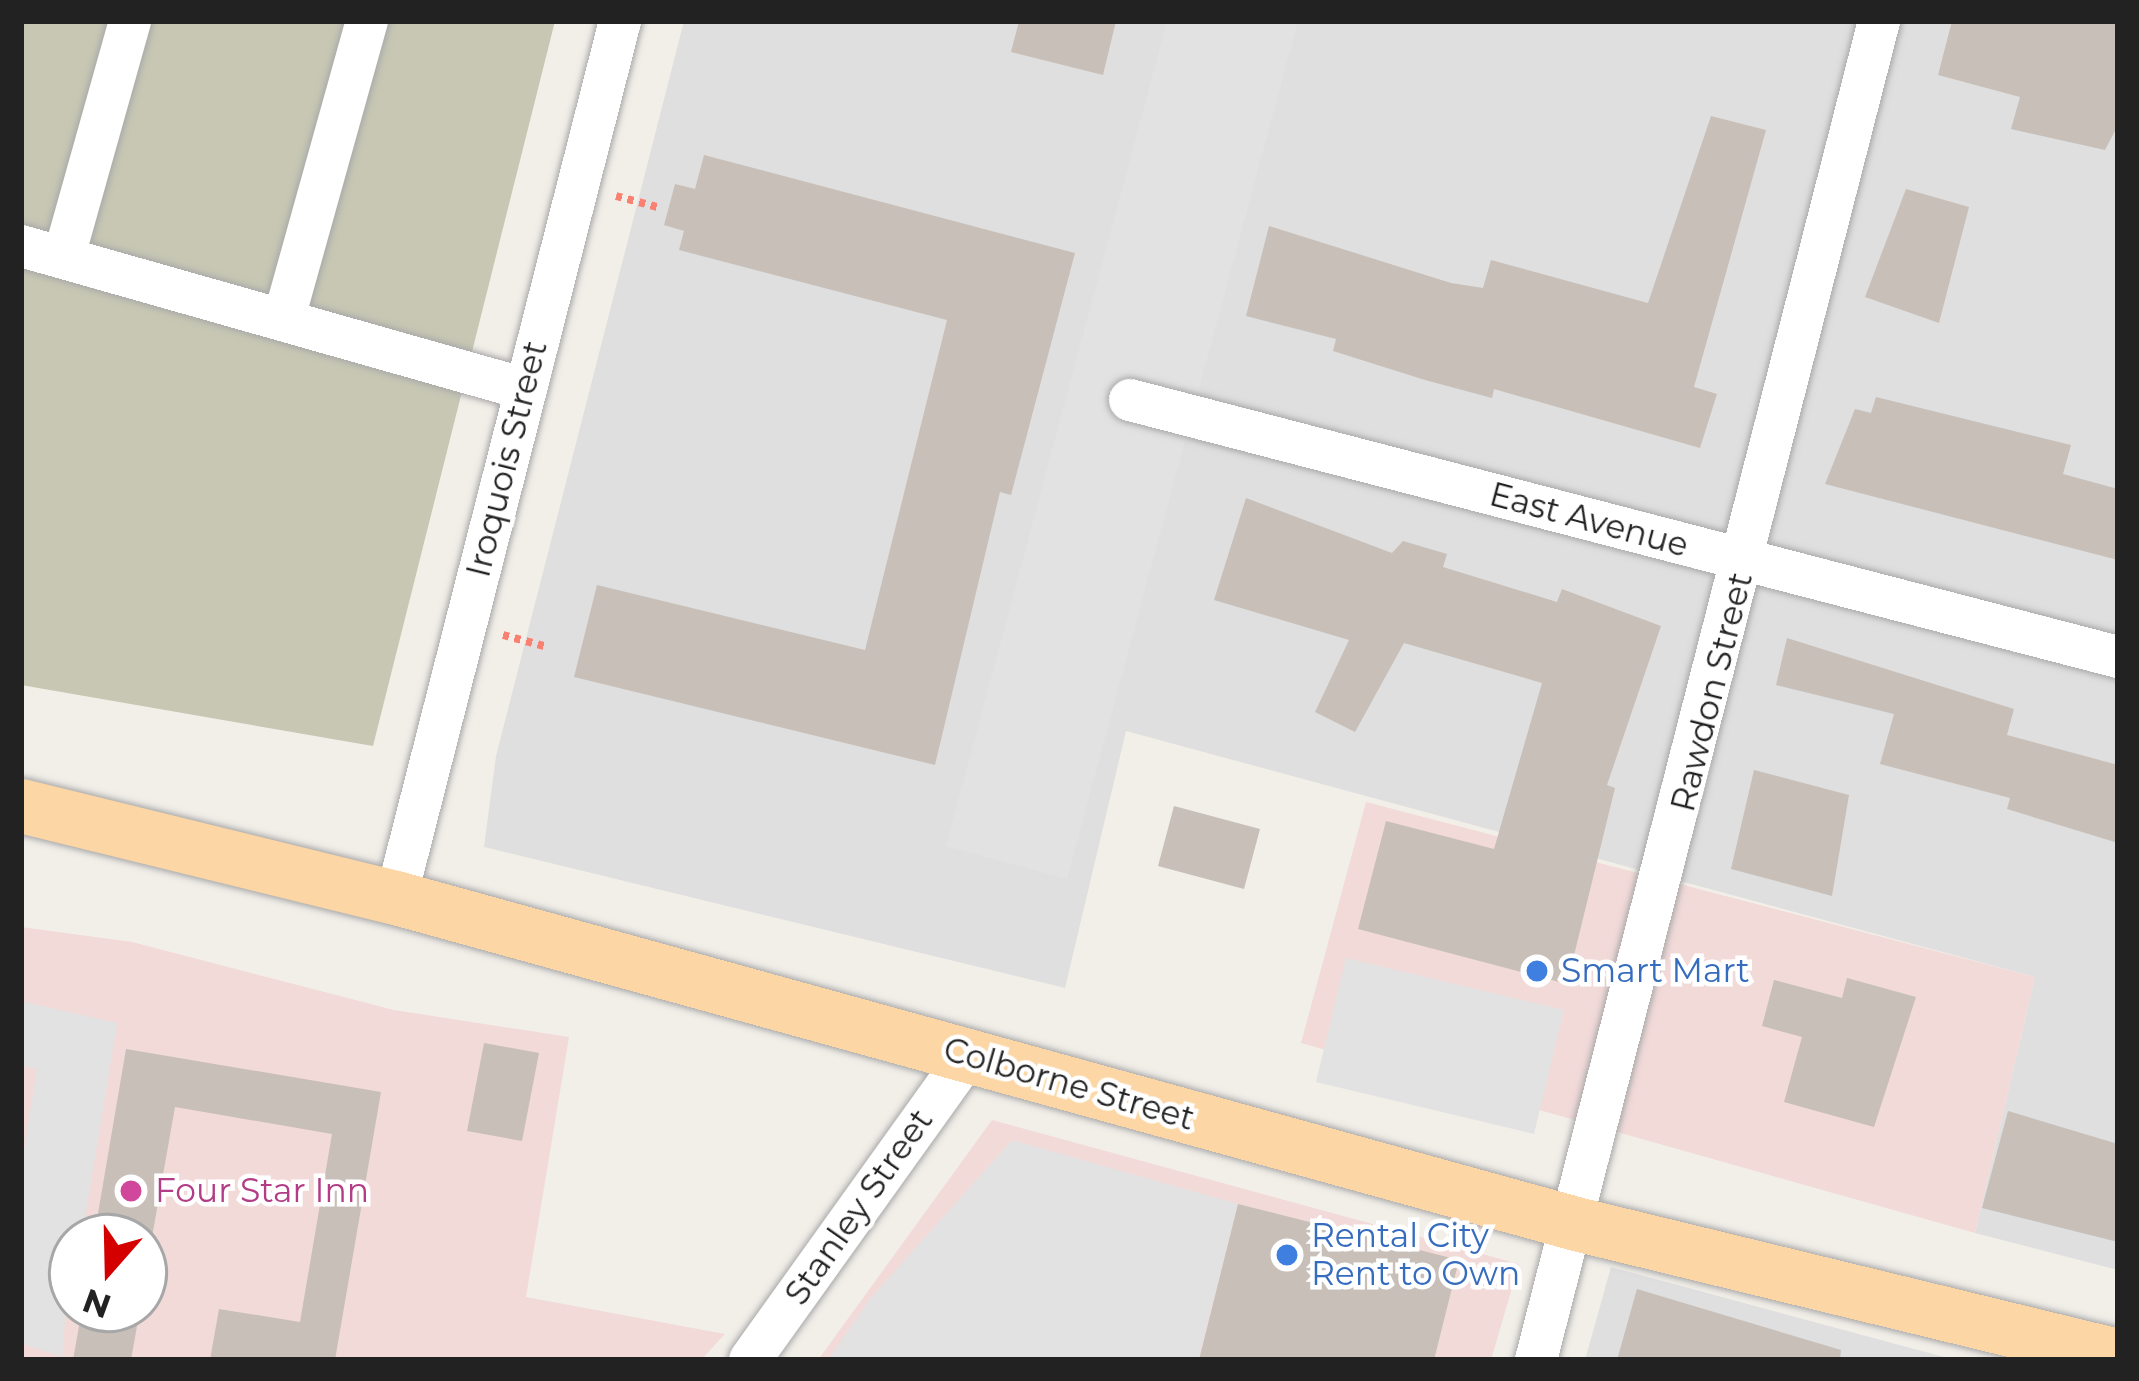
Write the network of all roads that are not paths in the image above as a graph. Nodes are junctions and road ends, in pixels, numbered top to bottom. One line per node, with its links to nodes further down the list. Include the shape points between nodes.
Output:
1 (367, 21): 7 (street)
2 (620, 21): 8 (street, Iroquois Street)
3 (1880, 21): 10 (street, Rawdon Street)
4 (117, 24): 6 (street)
5 (21, 246): 6 (street)
6 (64, 256): 7 (street)
7 (284, 318): 8 (street)
8 (525, 389): 13 (street, Iroquois Street)
9 (1130, 400): 10 (street, East Avenue)
10 (1745, 560): 11 (street, East Avenue); 15 (street, Rawdon Street)
11 (2118, 657)
12 (21, 806): 13 (main road, Colborne Street)
13 (396, 898): 14 (main road, Colborne Street)
14 (968, 1054): 15 (main road, Colborne Street); 17 (street, Stanley Street)
15 (1576, 1224): 16 (main road, Colborne Street); 18 (street, Rawdon Street)
16 (2118, 1356)
17 (751, 1360)
18 (1536, 1360)

